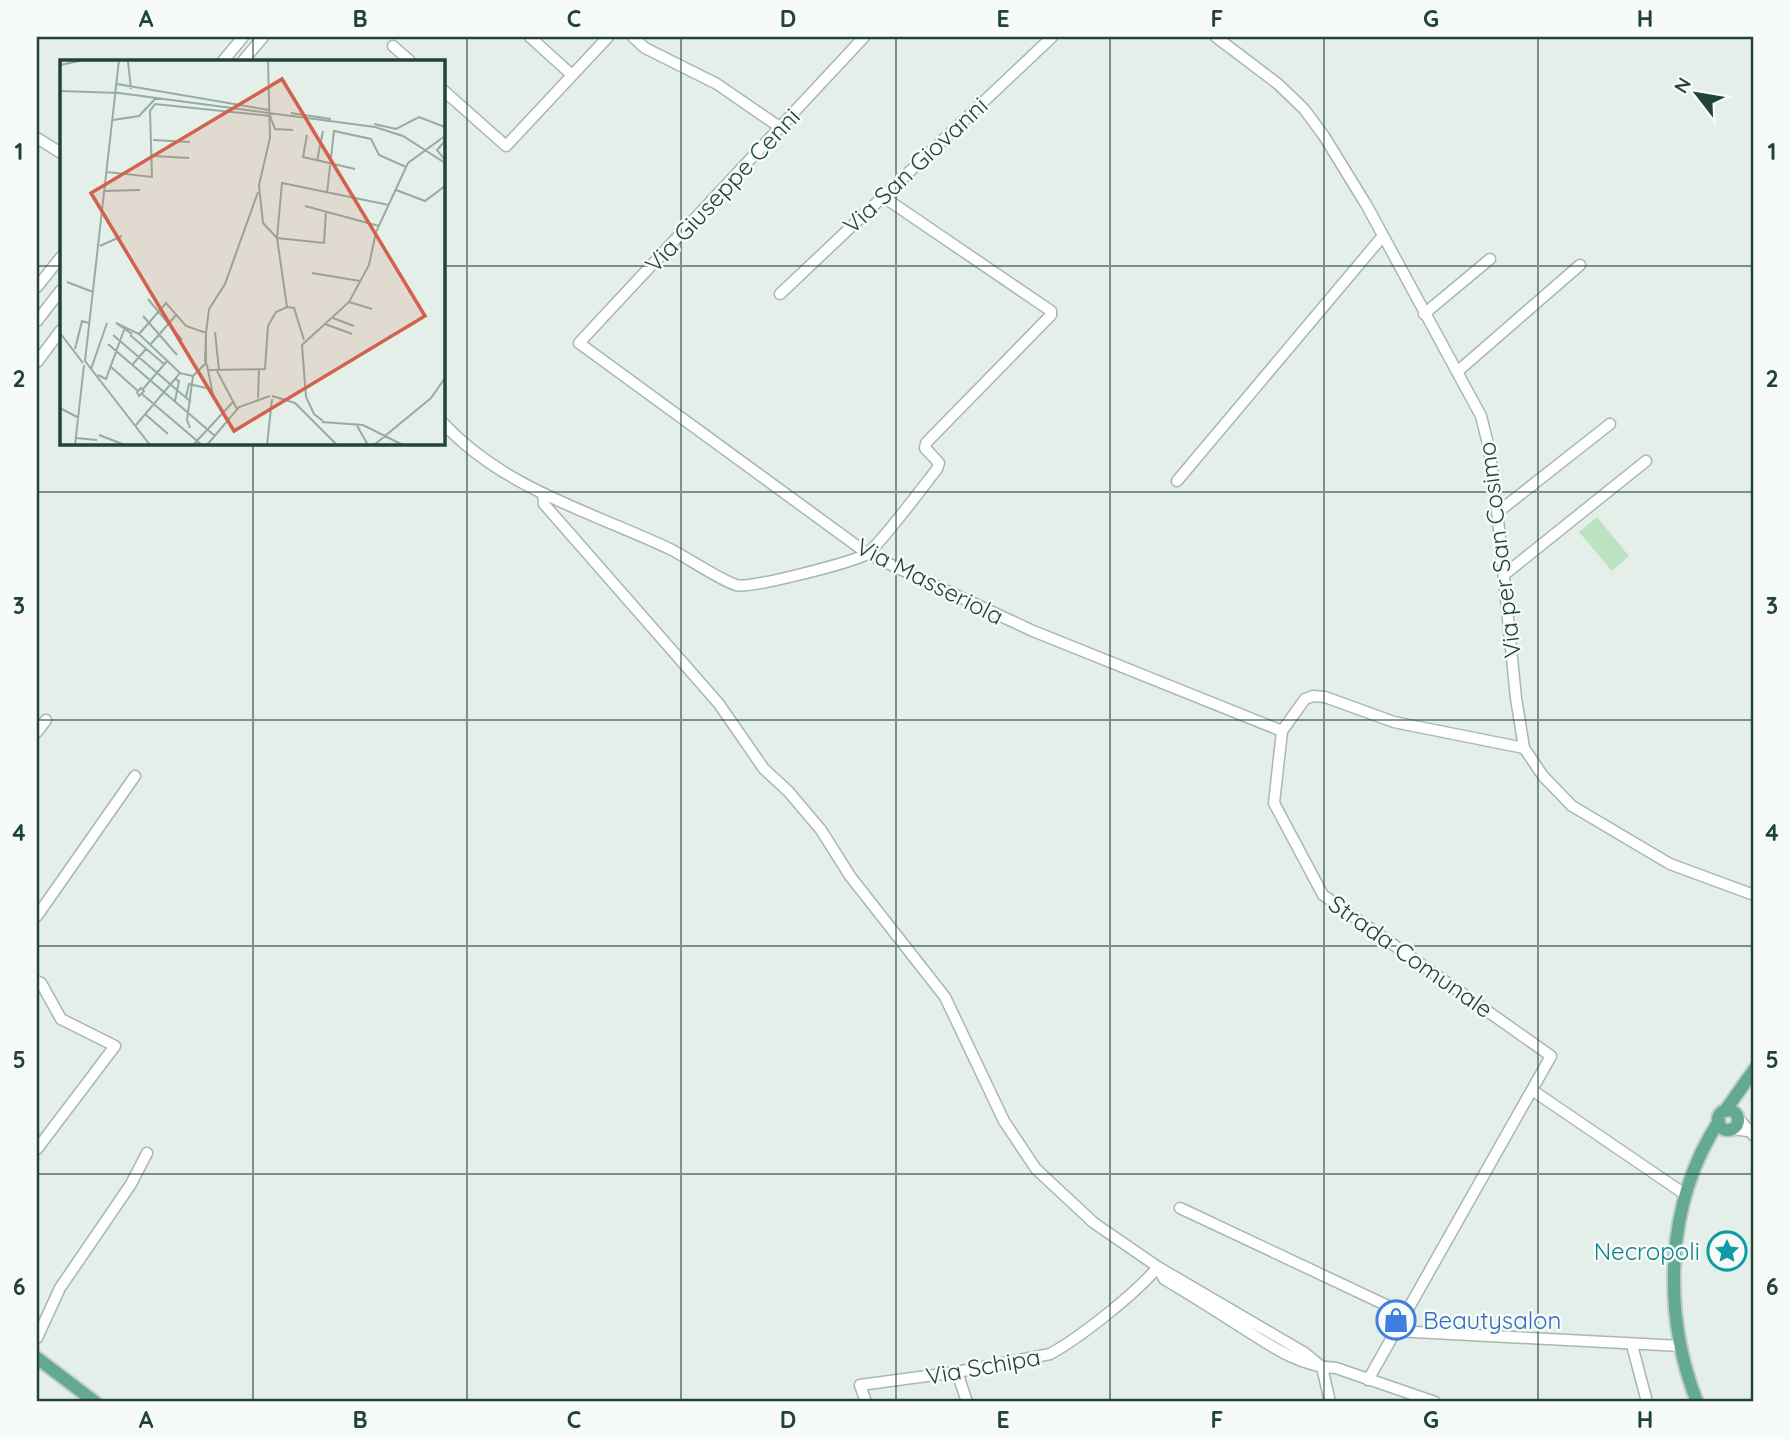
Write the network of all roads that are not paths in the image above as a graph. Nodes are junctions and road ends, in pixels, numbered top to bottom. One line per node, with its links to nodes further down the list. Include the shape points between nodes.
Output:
1 (243, 37): 10 (street)
2 (263, 37): 11 (street)
3 (530, 37): 13 (street)
4 (608, 37): 13 (street)
5 (633, 37): 15 (street, via 645,48 717,84)
6 (864, 37): 15 (street, Via Giuseppe Cenni)
7 (1052, 37): 18 (street, Via San Giovanni)
8 (1216, 37): 19 (street, Via per San Cosimo, via 1278,83 1304,110)
9 (393, 46): 12 (street)
10 (224, 60)
11 (244, 60)
12 (409, 60)
13 (572, 75): 14 (street, via 506,146)
14 (444, 91)
15 (781, 128): 29 (street, Via Giuseppe Cenni)
16 (37, 138): 17 (street)
17 (60, 152)
18 (882, 196): 25 (street, Via San Giovanni); 38 (street, via 1051,315 926,443 925,448 939,463 937,469)
19 (1382, 237): 26 (street, Via per San Cosimo); 35 (street)
20 (60, 258): 23 (street)
21 (1490, 259): 26 (street)
22 (1580, 265): 31 (street)
23 (37, 287)
24 (60, 291): 27 (street)
25 (780, 294)
26 (1424, 314): 31 (street, Via per San Cosimo)
27 (37, 321)
28 (60, 331): 30 (street)
29 (579, 343): 38 (street, Via Masseriola)
30 (37, 362)
31 (1458, 371): 37 (street, Via per San Cosimo, via 1486,433)
32 (444, 424): 36 (street, via 480,457)
33 (1610, 424): 37 (street)
34 (1646, 461): 39 (street)
35 (1177, 481)
36 (543, 494): 38 (street, via 670,549 738,586 803,575); 56 (street, via 544,504 719,704 764,769 821,830 850,876 945,997 1004,1121 1036,1169 1094,1223)
37 (1498, 512): 39 (street, Via per San Cosimo)
38 (868, 554): 41 (street, Via Masseriola, via 1033,631)
39 (1505, 574): 43 (street, Via per San Cosimo)
40 (46, 720): 42 (street)
41 (1282, 731): 43 (street, via 1313,695 1394,722); 49 (street, Strada Comunale, via 1275,808 1323,895 1551,1056)
42 (37, 732)
43 (1524, 748): 45 (street, Via per San Cosimo, via 1572,806 1670,864)
44 (135, 776): 46 (street)
45 (1754, 895)
46 (37, 916)
47 (37, 981): 52 (street, via 61,1018 115,1046)
48 (1754, 1070): 50 (main road, via 1740,1088)
49 (1532, 1090): 54 (street); 57 (street)
50 (1729, 1120): 51 (street); 54 (main road, via 1705,1144)
51 (1751, 1133)
52 (37, 1149)
53 (147, 1153): 59 (street, via 60,1288)
54 (1686, 1195): 61 (main road, via 1673,1262)
55 (1180, 1208): 57 (street)
56 (1158, 1267): 63 (street); 64 (street, Via Schipa, via 1063,1348)
57 (1405, 1314): 58 (street)
58 (1395, 1331): 60 (street); 65 (street)
59 (37, 1338)
60 (1632, 1345): 61 (street); 71 (street)
61 (1681, 1346): 72 (main road)
62 (37, 1358): 66 (main road)
63 (1322, 1367): 65 (street); 69 (street)
64 (957, 1371): 67 (street, Via Schipa, via 860,1385); 68 (street)
65 (1368, 1380): 70 (street)
66 (95, 1402)
67 (866, 1402)
68 (967, 1402)
69 (1330, 1402)
70 (1435, 1402)
71 (1647, 1402)
72 (1698, 1402)

